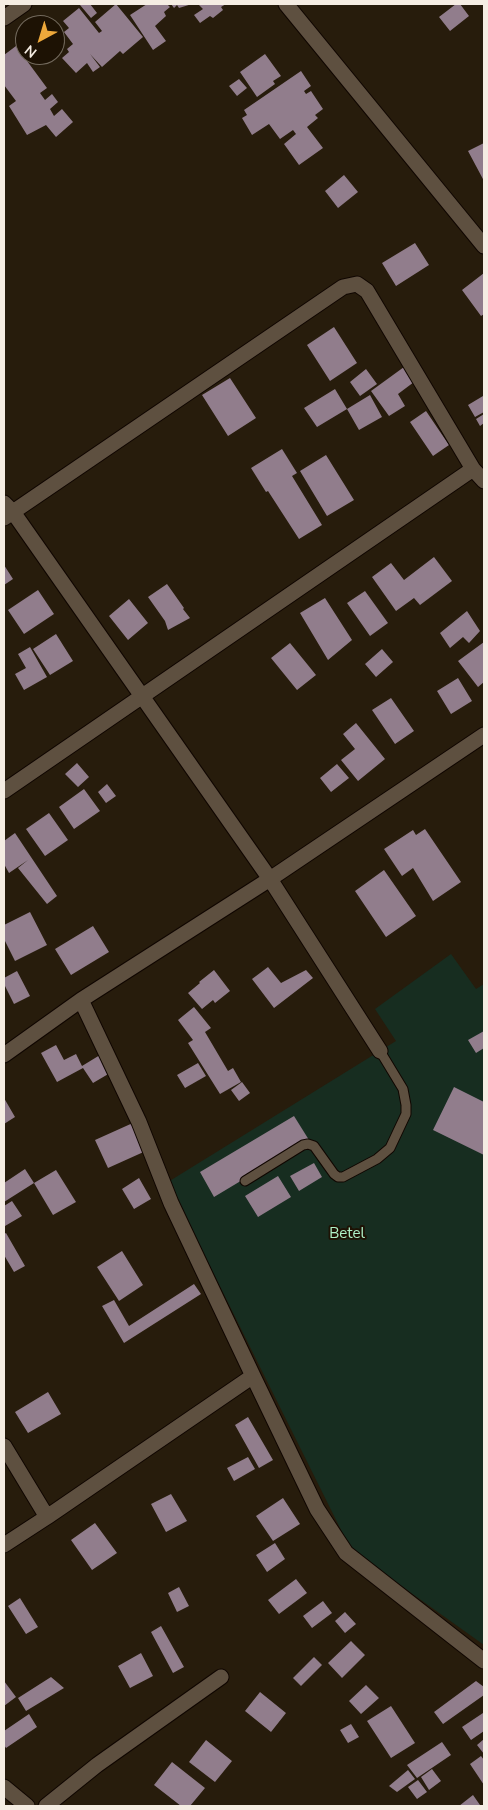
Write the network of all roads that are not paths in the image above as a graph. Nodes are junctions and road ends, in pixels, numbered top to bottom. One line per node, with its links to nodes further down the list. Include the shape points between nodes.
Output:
1 (286, 4): 4 (street)
2 (20, 5): 3 (street)
3 (4, 18)
4 (484, 246)
5 (474, 468): 6 (street); 7 (street, via 367,291 358,284 343,287); 8 (street)
6 (484, 481)
7 (7, 511): 8 (street)
8 (142, 695): 10 (street); 11 (street)
9 (484, 734): 11 (street)
10 (4, 791)
11 (270, 878): 12 (street); 13 (street)
12 (81, 1000): 14 (street); 16 (street, via 138,1122 171,1203)
13 (380, 1051): 15 (lane, via 403,1089 406,1105 403,1121 390,1148 377,1159 338,1177 314,1146 303,1145)
14 (4, 1055)
15 (246, 1180)
16 (253, 1376): 18 (street); 20 (street, via 317,1509 346,1553)
17 (4, 1446): 18 (street)
18 (47, 1517): 19 (street)
19 (4, 1545)
20 (484, 1661)
21 (221, 1677): 24 (street, via 97,1765)
22 (4, 1787): 23 (street)
23 (26, 1806)
24 (46, 1806)

